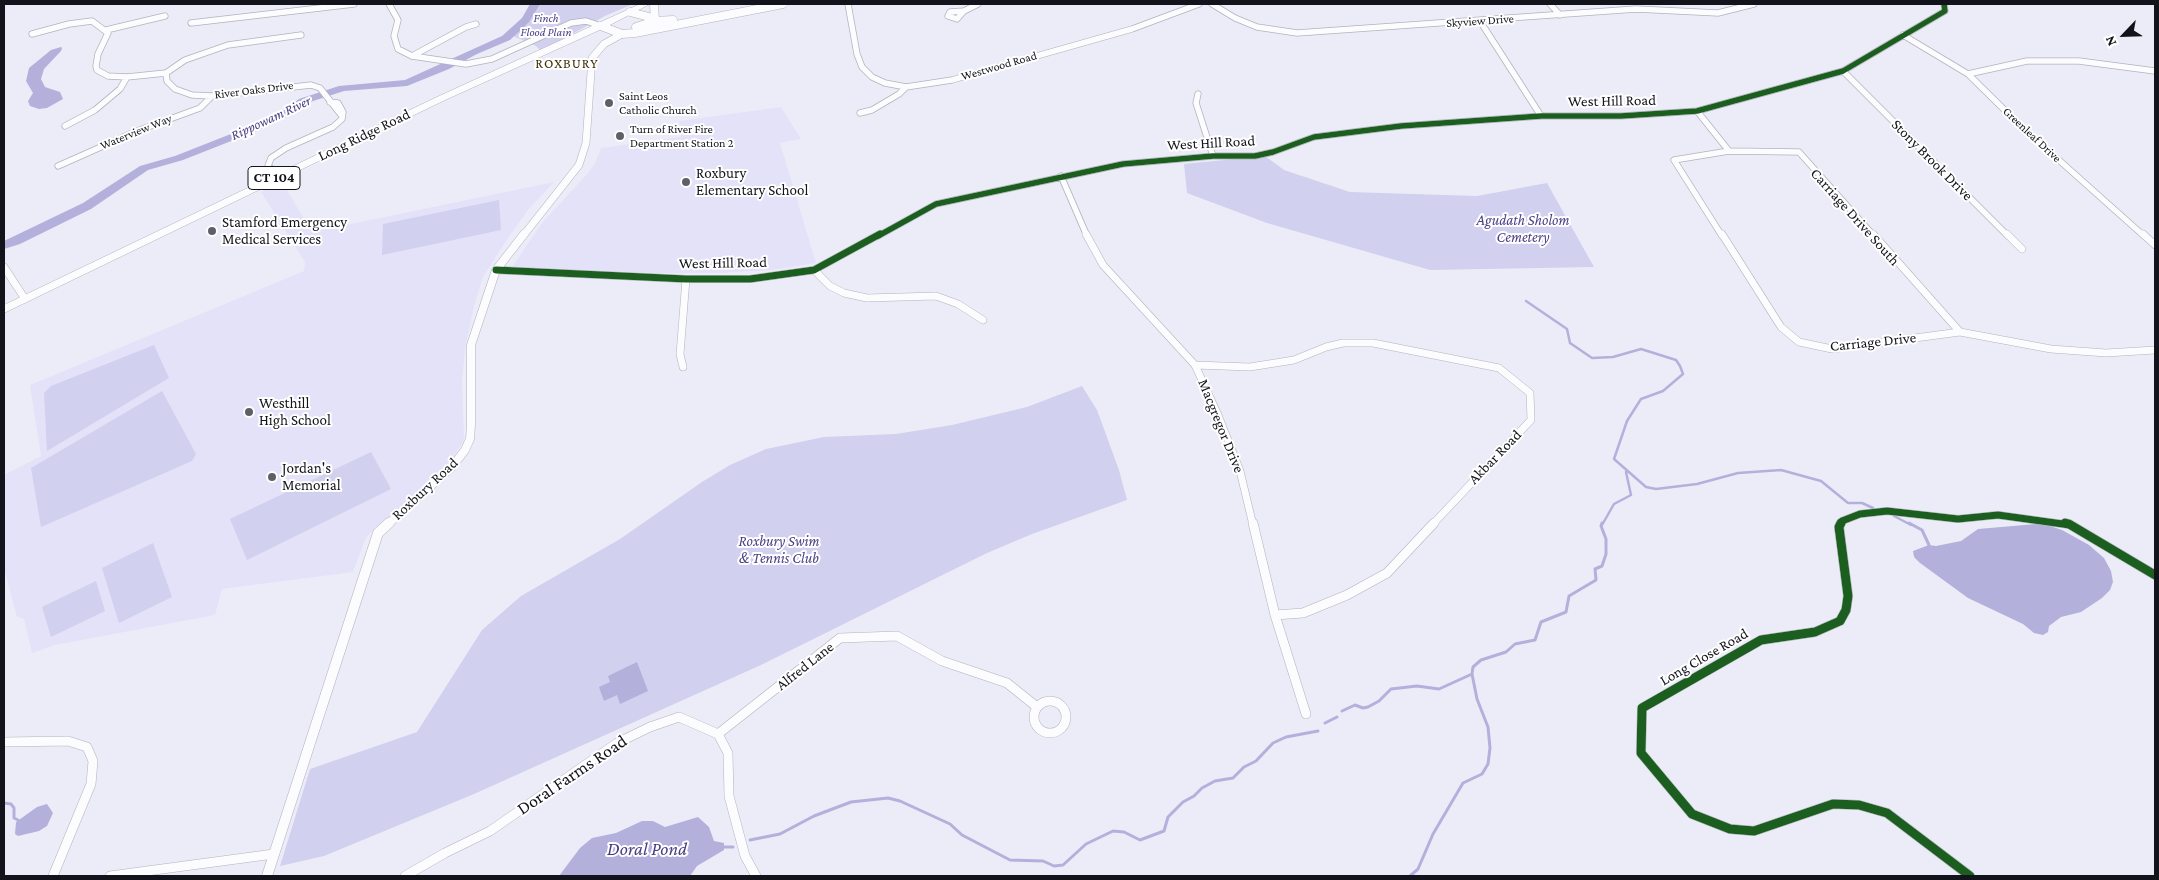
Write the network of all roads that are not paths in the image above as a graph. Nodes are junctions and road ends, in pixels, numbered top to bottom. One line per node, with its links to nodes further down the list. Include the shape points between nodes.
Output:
1 (354, 4): 23 (street)
2 (389, 4): 32 (street, via 398,20 394,36 398,49)
3 (646, 4): 17 (main road, Long Ridge Road / CT 104)
4 (654, 4): 21 (main road)
5 (783, 4): 14 (main road)
6 (848, 4): 38 (street, Westwood Road, via 862,67 872,77)
7 (978, 4): 15 (street)
8 (1199, 4): 38 (street, Westwood Road, via 1132,29 952,80)
9 (1212, 4): 22 (street, Skyview Drive, via 1257,27 1297,33)
10 (1550, 4): 18 (street)
11 (1667, 4): 16 (street)
12 (1754, 4): 16 (street, Skyview Drive, via 1718,13)
13 (1944, 4): 31 (street, West Hill Road, via 1945,11)
14 (760, 6): 20 (main road)
15 (964, 11)
16 (1672, 11): 18 (street, Skyview Drive, via 1636,9)
17 (630, 12): 21 (main road); 25 (main road, Long Ridge Road / CT 104)
18 (1560, 15): 22 (street, Skyview Drive)
19 (165, 16): 26 (street)
20 (710, 18): 21 (main road); 27 (main road)
21 (655, 21): 27 (main road); 29 (main road)
22 (1480, 21): 43 (street)
23 (191, 23)
24 (476, 24): 32 (street)
25 (601, 26): 29 (main road); 32 (street, via 586,21 571,22 492,59 466,64); 48 (main road, Long Ridge Road / CT 104, via 440,98)
26 (106, 30): 28 (street, via 97,23 86,21); 37 (street, via 106,40 96,60 97,70 108,76)
27 (650, 30): 29 (main road)
28 (32, 34)
29 (622, 34): 53 (street, Roxbury Road, via 604,44 592,58 586,143 578,165)
30 (301, 35): 35 (street, via 228,45 184,60)
31 (1903, 35): 33 (street, West Hill Road); 36 (street, Greenleaf Drive)
32 (412, 56)
33 (1843, 71): 41 (street, West Hill Road); 51 (street, Stony Brook Drive)
34 (2155, 72): 36 (street, via 2079,61 2027,61)
35 (166, 73): 37 (street); 40 (street, River Oaks Drive, via 167,82 175,89 192,95)
36 (1968, 74): 50 (street, Greenleaf Drive, via 2023,128)
37 (127, 77): 44 (street, via 120,88 95,110)
38 (906, 87): 42 (street, via 872,110)
39 (1198, 94): 46 (street, via 1196,103)
40 (212, 96): 47 (street, Waterview Way, via 200,108 137,131); 48 (street, River Oaks Drive, via 304,84 320,88 330,102 338,103 342,116 333,128 271,158 268,166)
41 (1696, 111): 43 (street, West Hill Road, via 1621,116); 45 (street)
42 (860, 113)
43 (1541, 116): 46 (street, West Hill Road, via 1394,126 1314,137 1255,156)
44 (64, 126)
45 (1729, 151): 59 (street, Carriage Drive South, via 1799,152); 59 (street, Carriage Drive, via 1674,160 1781,327 1799,342 1832,349)
46 (1213, 156): 49 (street, West Hill Road, via 1151,160)
47 (58, 166)
48 (279, 176): 56 (main road, Long Ridge Road / CT 104)
49 (1061, 176): 54 (street, West Hill Road, via 936,204); 61 (street, Macgregor Drive, via 1103,265)
50 (2155, 245)
51 (2022, 249)
52 (4, 266): 56 (street)
53 (496, 270): 55 (street, West Hill Road); 69 (street, Roxbury Road, via 471,345 470,439 452,468 378,533)
54 (814, 270): 55 (street, West Hill Road, via 750,279); 58 (street, via 830,286 844,293 867,298 936,296 958,304)
55 (686, 279): 62 (street, via 680,354)
56 (25, 299): 57 (main road, Long Ridge Road / CT 104)
57 (4, 310)
58 (983, 320)
59 (1960, 332): 60 (street, Carriage Drive, via 2050,349 2106,353)
60 (2155, 350)
61 (1195, 365): 64 (street, Macgregor Drive, via 1240,471); 64 (street, Akbar Road, via 1250,367 1294,360 1343,343 1373,343 1499,368 1530,393 1531,420 1387,573 1304,613)
62 (682, 368)
63 (2155, 575): 75 (street, Long Close Road, via 2069,524 1998,515 1958,518 1887,511 1860,514 1842,521 1839,527 1848,596 1840,621 1814,632 1762,640 1642,708 1641,753 1692,814 1730,830 1754,831 1833,804 1859,805 1887,813)
64 (1276, 616): 66 (street, Macgregor Drive)
65 (1038, 707): 67 (street, Alfred Lane, via 1007,683 942,662 897,636 840,638)
66 (1306, 714)
67 (718, 734): 73 (street, Doral Farms Road, via 678,717 650,727 617,742 490,831); 74 (street, via 728,753 729,796 745,856)
68 (4, 742): 70 (street, via 68,741 87,747 93,761 92,784)
69 (274, 854): 71 (street); 72 (street, Roxbury Road)
70 (53, 876)
71 (110, 876)
72 (267, 876)
73 (405, 876)
74 (756, 876)
75 (1970, 876)

